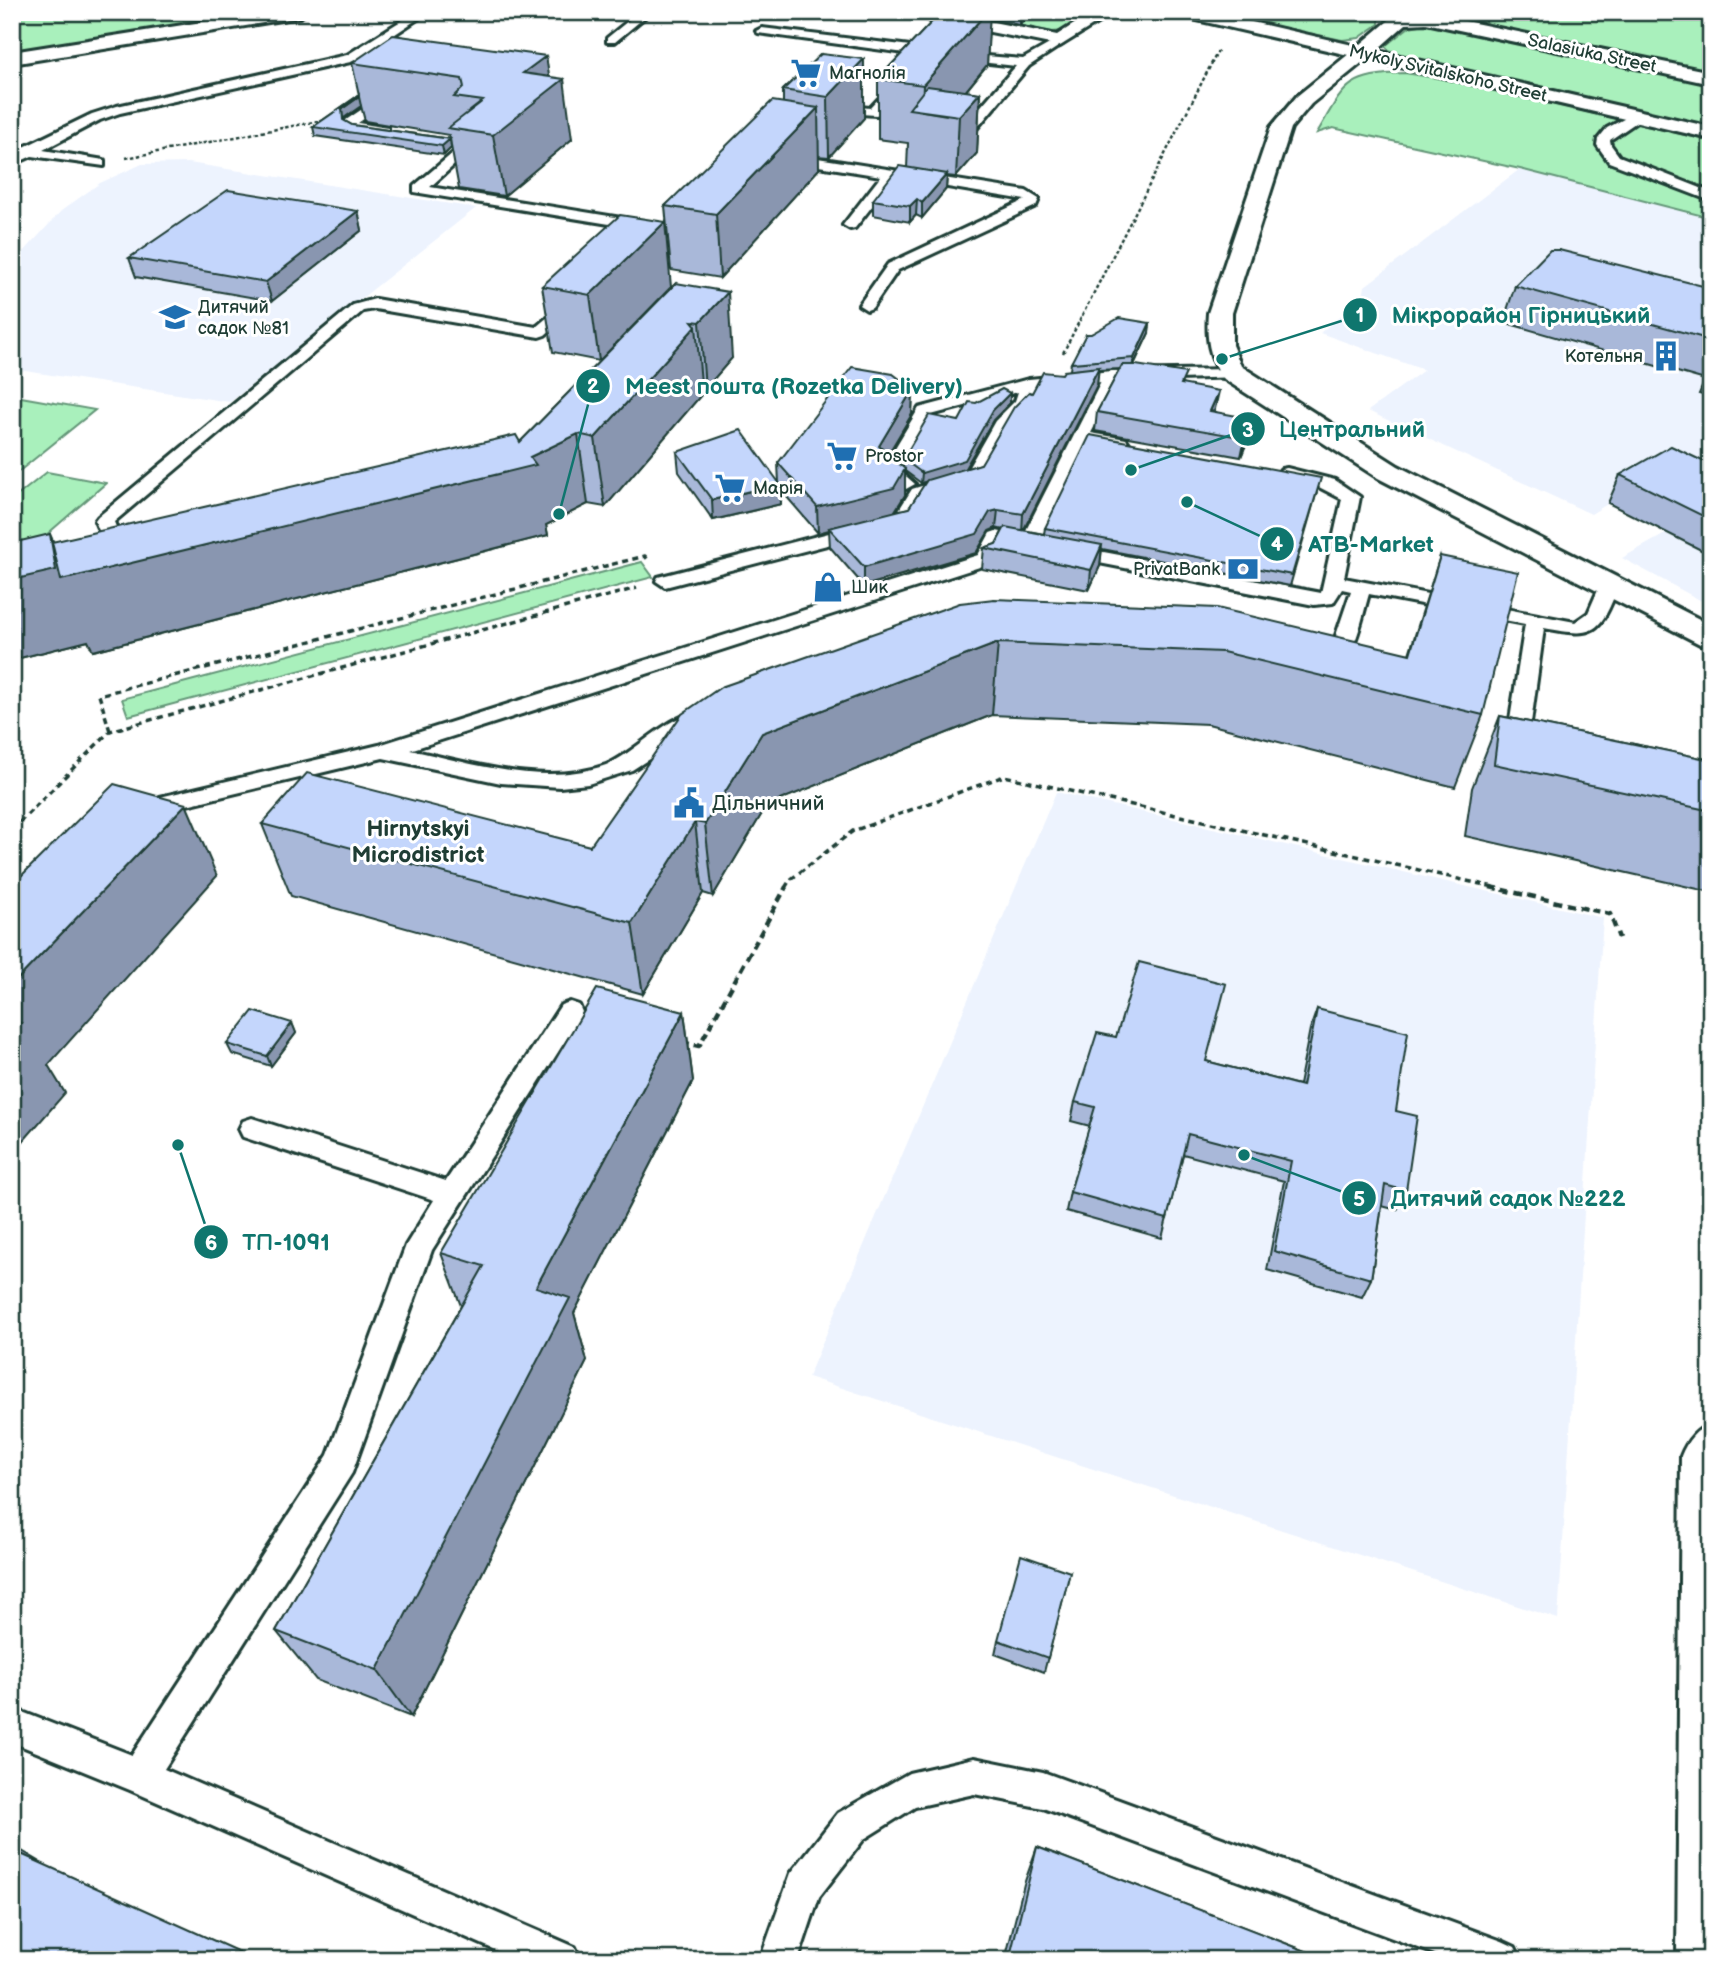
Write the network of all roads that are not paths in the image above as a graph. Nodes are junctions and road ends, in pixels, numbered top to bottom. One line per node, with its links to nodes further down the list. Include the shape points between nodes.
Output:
1 (300, 12): 12 (street)
2 (424, 12): 23 (lane, via 357,56 117,110)
3 (646, 12): 8 (lane)
4 (916, 12): 9 (street)
5 (1105, 12): 9 (street)
6 (1184, 12): 11 (street, Mykoly Svitalskoho Street)
7 (762, 31): 10 (lane)
8 (611, 40)
9 (1060, 41): 13 (lane)
10 (927, 52): 13 (lane); 16 (lane, via 878,109 862,112)
11 (1362, 53): 14 (street, Salasiuka Street, via 1400,20 1426,18); 17 (street, Mykoly Svitalskoho Street); 33 (street, Salasiuka Street, via 1304,100 1281,127 1220,313 1217,342)
12 (12, 58)
13 (1025, 63): 18 (lane)
14 (1711, 78)
15 (400, 87): 19 (lane, via 351,125)
16 (821, 107)
17 (1637, 116): 20 (street, Mykoly Svitalskoho Street); 28 (lane, via 1604,139 1614,159)
18 (967, 131)
19 (393, 133)
20 (1711, 133)
21 (434, 139): 30 (lane, via 467,144 420,186 424,192)
22 (12, 150): 23 (lane)
23 (32, 151): 25 (lane); 26 (lane)
24 (775, 155): 27 (lane)
25 (12, 161)
26 (99, 163)
27 (890, 174): 29 (lane); 32 (lane, via 1032,198 893,267)
28 (1711, 197)
29 (850, 225)
30 (653, 228)
31 (585, 292): 41 (lane, via 539,332 375,304 358,308 104,521)
32 (867, 305)
33 (1233, 374): 34 (lane); 44 (street, via 1388,472)
34 (1112, 376): 35 (lane); 36 (lane)
35 (1029, 384): 39 (lane, via 1023,403 1003,421 973,476); 39 (lane, via 925,412 890,471)
36 (1081, 436): 37 (lane); 40 (lane)
37 (1134, 446)
38 (1267, 469): 43 (lane, via 1320,479 1351,497)
39 (918, 493): 42 (lane, via 902,520)
40 (1029, 543): 43 (lane, via 1314,599 1332,593); 50 (lane, via 996,537 985,559)
41 (124, 569)
42 (665, 580)
43 (1334, 582): 45 (lane)
44 (1609, 584): 46 (lane, via 1586,628); 47 (street)
45 (1362, 587): 46 (lane); 48 (lane, via 1338,659 1326,669)
46 (1535, 620): 51 (lane, via 1513,767)
47 (1711, 637)
48 (1309, 672)
49 (711, 713): 50 (lane, via 685,724 615,770 575,779 537,781)
50 (383, 751): 52 (lane, via 168,802)
51 (1527, 770)
52 (121, 828)
53 (570, 1012): 55 (lane)
54 (252, 1129): 55 (lane)
55 (453, 1195): 58 (lane, via 421,1245 341,1463)
56 (1711, 1438): 62 (lane, via 1696,1456)
57 (12, 1725): 58 (lane)
58 (139, 1776): 59 (lane)
59 (562, 1960)
60 (779, 1960): 61 (lane, via 804,1886 852,1826 909,1791 974,1776 1044,1790)
61 (1502, 1960)
62 (1696, 1960)

